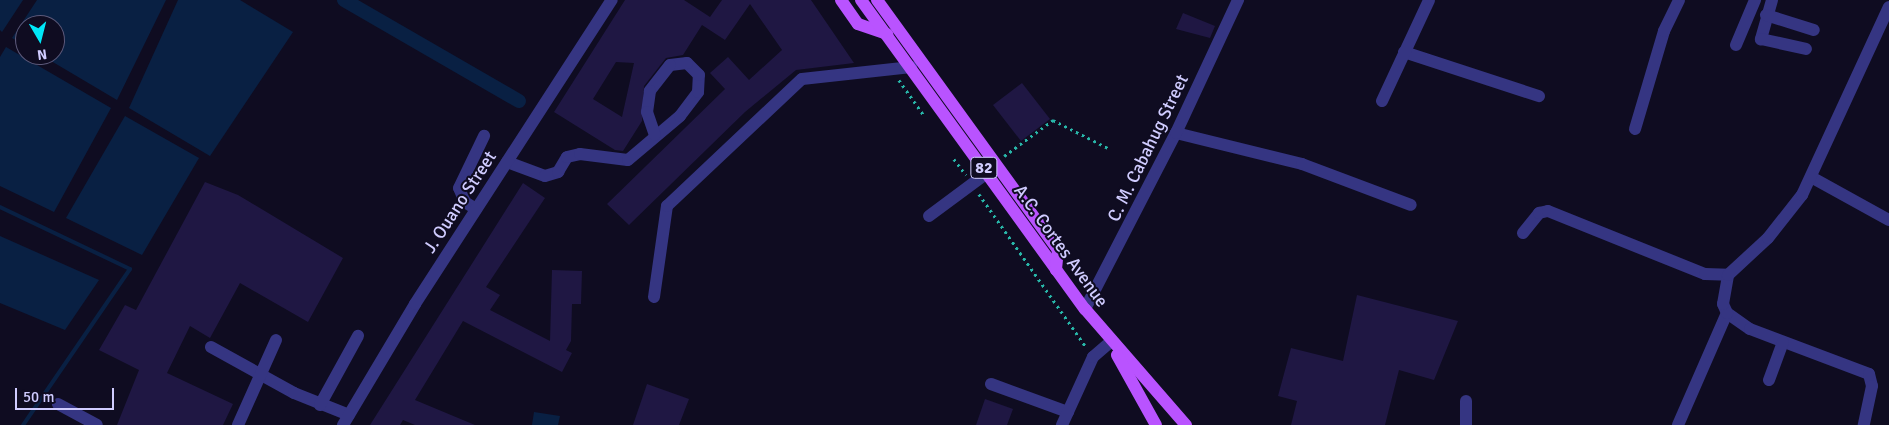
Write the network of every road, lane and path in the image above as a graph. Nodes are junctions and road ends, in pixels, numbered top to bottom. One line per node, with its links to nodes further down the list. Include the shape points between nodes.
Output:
1 (612, 0): 29 (street, J. Ouano Street)
2 (841, 0): 13 (main road, via 858,24)
3 (861, 0): 13 (main road, A.C. Cortes Avenue / 82)
4 (877, 0): 38 (main road, via 1058,250)
5 (1238, 0): 23 (street, C. M. Cabahug Street)
6 (1429, 0): 16 (street)
7 (1679, 0): 22 (street, via 1664,32)
8 (1755, 0): 14 (street)
9 (1772, 0): 11 (street)
10 (1889, 7): 31 (street)
11 (1766, 15): 12 (street); 15 (street, via 1761,39)
12 (1814, 30)
13 (887, 34): 17 (main road, A.C. Cortes Avenue / 82)
14 (1736, 45)
15 (1806, 49)
16 (1404, 52): 19 (street); 20 (street)
17 (911, 67): 18 (street); 30 (main road, A.C. Cortes Avenue / 82)
18 (891, 69): 21 (path); 40 (street, via 802,79 667,206)
19 (1539, 96)
20 (1382, 101)
21 (923, 114)
22 (1635, 129)
23 (1176, 133): 33 (street, via 1302,164); 41 (street, C. M. Cabahug Street)
24 (655, 135): 24 (street, via 680,116 698,92 699,75 687,63 670,65 650,91 647,112); 29 (street, via 628,160 580,154 567,158 558,172 545,176)
25 (484, 136): 34 (street, via 459,188 465,202)
26 (1110, 149): 28 (path, via 1053,120)
27 (954, 159): 32 (path)
28 (1001, 159)
29 (507, 162): 34 (street, J. Ouano Street)
30 (987, 173): 32 (street); 38 (main road, A.C. Cortes Avenue / 82)
31 (1810, 179): 36 (street); 39 (street, via 1768,238)
32 (972, 184): 35 (street); 48 (path)
33 (1411, 205)
34 (476, 209): 56 (street, J. Ouano Street)
35 (929, 216)
36 (1889, 220)
37 (1523, 233): 39 (street, via 1539,213 1548,211 1705,274)
38 (1056, 270): 41 (main road, A.C. Cortes Avenue / 82)
39 (1728, 275): 42 (street, via 1723,304)
40 (654, 297)
41 (1084, 309): 45 (main road, A.C. Cortes Avenue / 82)
42 (1727, 313): 46 (street); 63 (street)
43 (358, 336): 54 (street)
44 (276, 340): 49 (street)
45 (1110, 342): 48 (street); 60 (main road, A.C. Cortes Avenue / 82); 61 (main road, A.C. Cortes Avenue / 82)
46 (1783, 342): 50 (street); 64 (street, via 1791,341 1869,374 1872,386)
47 (211, 346): 49 (street)
48 (1092, 356): 55 (street)
49 (264, 374): 54 (street); 58 (street)
50 (1769, 380)
51 (991, 384): 55 (street)
52 (1466, 401): 62 (street)
53 (58, 404): 57 (street)
54 (320, 405): 56 (street)
55 (1068, 412): 59 (street)
56 (346, 420)
57 (97, 425)
58 (238, 425)
59 (1062, 425)
60 (1156, 425)
61 (1186, 425)
62 (1466, 425)
63 (1678, 425)
64 (1864, 425)

